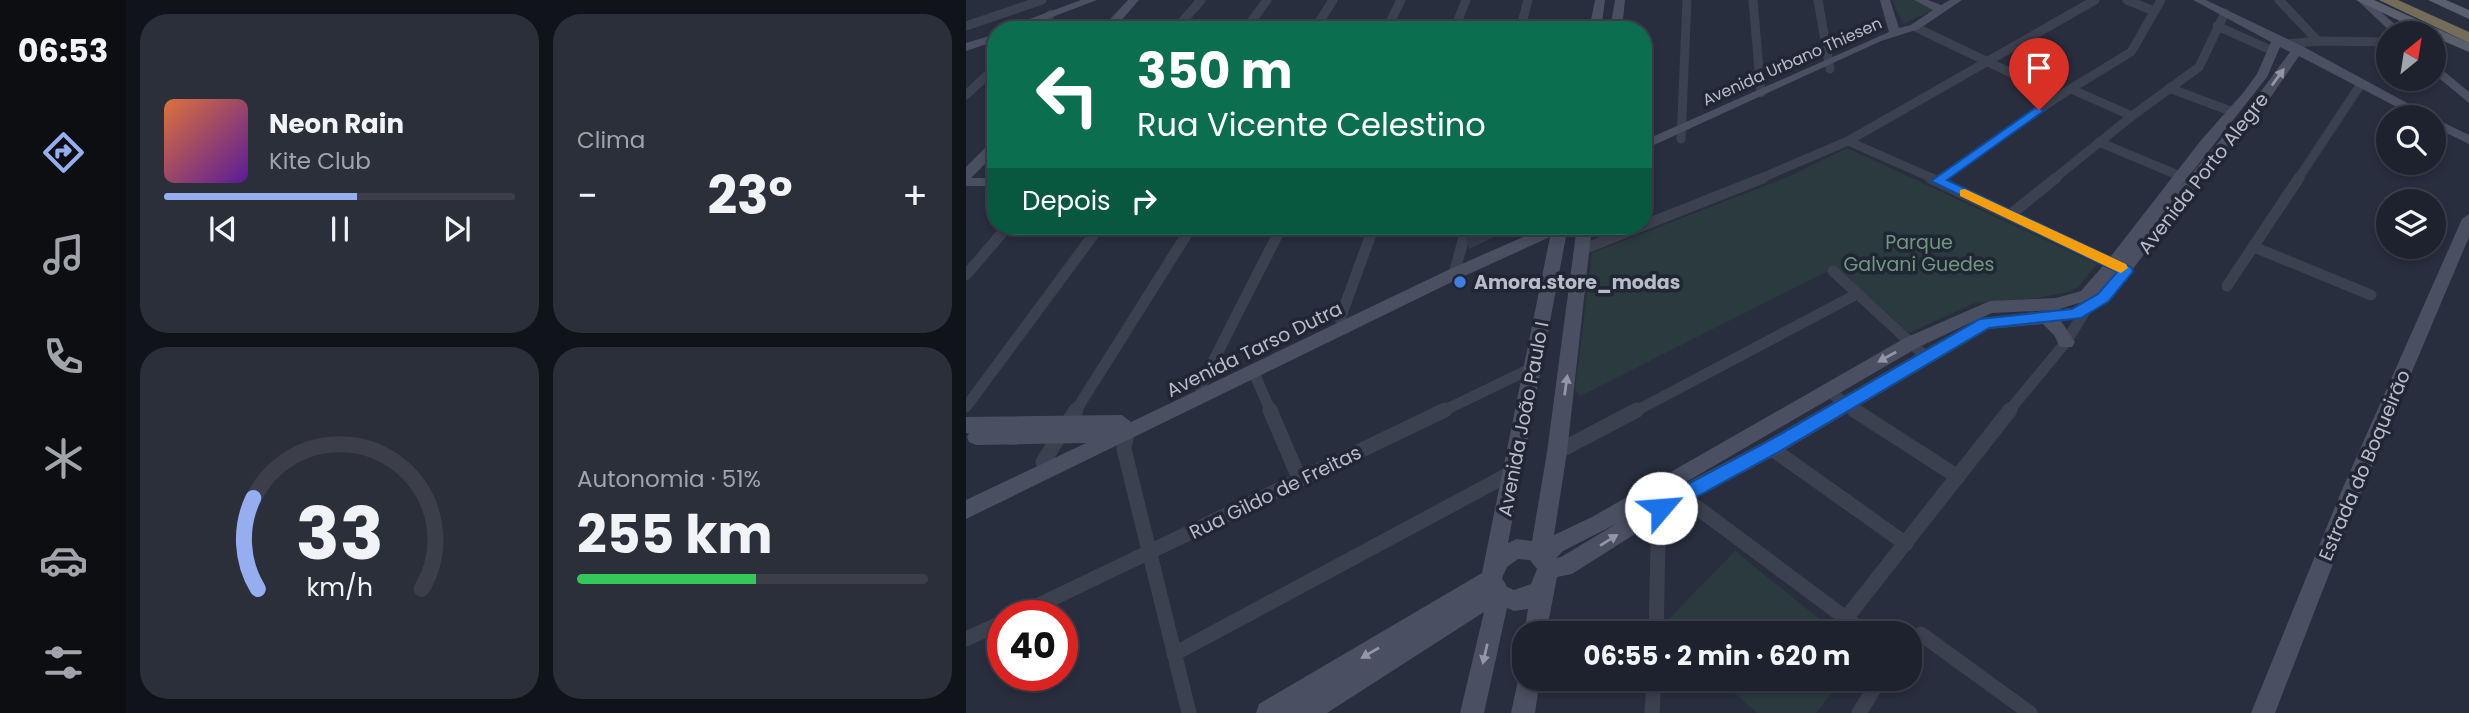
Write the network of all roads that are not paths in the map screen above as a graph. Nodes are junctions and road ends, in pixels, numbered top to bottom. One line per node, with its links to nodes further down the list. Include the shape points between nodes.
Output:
1 (1042, 0): 46 (street)
2 (1134, 0): 36 (street)
3 (1201, 0): 37 (street)
4 (1267, 0): 38 (street)
5 (1333, 0): 39 (street)
6 (1401, 0): 40 (street)
7 (1466, 0): 41 (street)
8 (1528, 0): 42 (street)
9 (1600, 0): 43 (street)
10 (1620, 0): 44 (street)
11 (1687, 0): 74 (street)
12 (1752, 0): 65 (street)
13 (1818, 0): 59 (street)
14 (1885, 0): 50 (street)
15 (1919, 0): 27 (street)
16 (1957, 0): 27 (street, Avenida Urbano Thiesen)
17 (2095, 0): 58 (street)
18 (2127, 0): 28 (street)
19 (2161, 0): 28 (street)
20 (2198, 0): 29 (street)
21 (2279, 0): 53 (street)
22 (2362, 0): 26 (main road); 30 (street)
23 (2403, 0): 49 (highway)
24 (2435, 0): 31 (main road)
25 (1094, 1): 32 (street)
26 (2390, 7): 30 (street); 52 (highway); 57 (main road)
27 (1942, 10): 48 (street, Avenida Urbano Thiesen)
28 (2154, 11): 64 (street, via 2131,52)
29 (2224, 13): 47 (street); 56 (street)
30 (2378, 15): 45 (street)
31 (2469, 15)
32 (1048, 17): 33 (street); 34 (street); 35 (street)
33 (1035, 21)
34 (1038, 21)
35 (1044, 21)
36 (1114, 21)
37 (1183, 21)
38 (1252, 21)
39 (1320, 21)
40 (1390, 21)
41 (1458, 21)
42 (1522, 21)
43 (1596, 21)
44 (1617, 21)
45 (2385, 21)
46 (966, 26)
47 (2217, 26): 56 (street); 63 (street, via 2199,67)
48 (1915, 27): 50 (street, Avenida Urbano Thiesen); 58 (street)
49 (2469, 30)
50 (1895, 34): 59 (street, Avenida Urbano Thiesen)
51 (987, 38): 55 (street)
52 (2469, 38)
53 (2318, 41): 54 (street); 56 (street)
54 (2376, 42)
55 (966, 46)
56 (2284, 46): 62 (street); 68 (street, Avenida Porto Alegre, one-way to 56); 68 (street, Avenida Porto Alegre, via 2263,74)
57 (2469, 48)
58 (1987, 62): 67 (street); 76 (street)
59 (1830, 65): 65 (street, Avenida Urbano Thiesen); 74 (street, Avenida Urbano Thiesen)
60 (987, 75): 66 (street)
61 (2446, 78): 69 (street)
62 (2361, 83): 70 (street); 104 (street)
63 (2169, 88): 71 (street); 72 (street)
64 (2071, 89): 67 (street); 72 (street)
65 (1761, 93): 74 (street, Avenida Urbano Thiesen)
66 (966, 95)
67 (2059, 96): 86 (street)
68 (2254, 98): 71 (street, Avenida Porto Alegre); 79 (street, Avenida Porto Alegre)
69 (2469, 99)
70 (2403, 105)
71 (2233, 112): 79 (street, Avenida Porto Alegre)
72 (2132, 116): 77 (street)
73 (2446, 128): 75 (street)
74 (1682, 134): 78 (street, Avenida Urbano Thiesen); 80 (street, Avenida Urbano Thiesen)
75 (2469, 140)
76 (1849, 141): 86 (street); 92 (street)
77 (2099, 142): 85 (street); 90 (street)
78 (1652, 143)
79 (2215, 144): 85 (street, Avenida Porto Alegre); 89 (street, Avenida Porto Alegre)
80 (1652, 150)
81 (966, 157): 82 (street)
82 (987, 157)
83 (987, 159): 84 (street)
84 (966, 175)
85 (2180, 176): 89 (street, Avenida Porto Alegre)
86 (1938, 181): 90 (street)
87 (966, 182): 88 (street)
88 (987, 182)
89 (2173, 196): 106 (street, Avenida Porto Alegre)
90 (2011, 214): 106 (street)
91 (2469, 219): 165 (street, Estrada do Boqueirão, via 2351,492)
92 (1652, 223)
93 (1000, 235): 109 (street)
94 (1093, 235): 124 (street)
95 (1186, 235): 126 (street)
96 (1277, 235): 121 (street)
97 (1371, 235): 115 (street)
98 (1464, 235): 107 (street)
99 (1516, 235): 107 (street, Avenida Tarso Dutra)
100 (1538, 235): 107 (street, Avenida Tarso Dutra)
101 (1558, 235): 119 (street, Avenida João Paulo I)
102 (1585, 235): 105 (street, Avenida João Paulo I)
103 (1622, 235): 105 (street)
104 (2254, 247): 110 (street); 112 (street)
105 (1584, 250): 130 (street, Avenida João Paulo I, one-way to 105)
106 (2120, 267): 113 (street, Avenida Porto Alegre, via 2103,298)
107 (1456, 268): 115 (street, Avenida Tarso Dutra)
108 (1833, 271): 111 (street)
109 (966, 275)
110 (2227, 286)
111 (1857, 294): 117 (street); 130 (street)
112 (2371, 295)
113 (2082, 304): 114 (street, Avenida Porto Alegre, via 2076,314); 116 (street); 117 (street, via 1990,307)
114 (2039, 318): 116 (street, via 2047,318); 118 (street, Avenida Porto Alegre, via 1985,323)
115 (1343, 323): 120 (street, Avenida Tarso Dutra); 121 (street, Avenida Tarso Dutra)
116 (2066, 342): 133 (street)
117 (1911, 343): 118 (street); 122 (street, one-way to 122)
118 (1925, 356): 123 (street, Avenida Porto Alegre)
119 (1534, 368): 132 (street, Avenida João Paulo I); 134 (street, Rua Gildo de Freitas)
120 (1254, 373): 127 (street, Avenida Tarso Dutra); 134 (street)
121 (1200, 387): 127 (street, Avenida Tarso Dutra)
122 (1827, 390): 123 (street); 135 (street)
123 (1845, 404): 129 (street, Avenida Porto Alegre); 133 (street)
124 (966, 407)
125 (966, 425): 126 (street)
126 (1062, 430): 127 (street); 128 (street); 131 (street)
127 (1115, 436): 131 (street, Avenida Tarso Dutra); 140 (street, Avenida Tarso Dutra); 142 (street)
128 (966, 437)
129 (1771, 448): 137 (street, Avenida Porto Alegre); 141 (street)
130 (1557, 453): 143 (street, Avenida João Paulo I)
131 (1043, 462): 138 (street, Avenida Tarso Dutra)
132 (1513, 472): 144 (street, Avenida João Paulo I); 153 (street)
133 (1958, 477): 141 (street)
134 (1299, 478): 142 (street, Rua Gildo de Freitas)
135 (1675, 478): 136 (street); 137 (street)
136 (1656, 489): 139 (street); 143 (street, via 1556,544)
137 (1683, 497): 139 (street, Avenida Porto Alegre); 146 (street)
138 (966, 499)
139 (1661, 508): 143 (street, Avenida Porto Alegre, one-way to 139, via 1564,567); 148 (street)
140 (966, 510)
141 (1906, 544): 146 (street)
142 (1151, 553): 145 (street, Rua Gildo de Freitas); 153 (street)
143 (1544, 566): 144 (street, via 1526,549 1509,552 1502,557); 144 (street, via 1537,593 1521,600 1513,601); 147 (street, Avenida João Paulo I)
144 (1494, 584): 158 (street, one-way to 158); 159 (street, via 1434,634); 160 (street, Avenida João Paulo I, one-way to 160)
145 (1050, 600)
146 (1847, 617): 149 (street)
147 (1537, 621)
148 (1657, 621)
149 (1852, 621)
150 (987, 629): 151 (street)
151 (966, 639)
152 (1922, 642): 164 (street)
153 (1174, 654): 157 (street)
154 (1526, 691): 161 (street)
155 (1653, 691): 162 (street)
156 (1872, 691): 163 (street)
157 (1189, 713)
158 (1268, 713)
159 (1305, 713)
160 (1472, 713)
161 (1523, 713)
162 (1652, 713)
163 (1858, 713)
164 (2030, 713)
165 (2263, 713)

